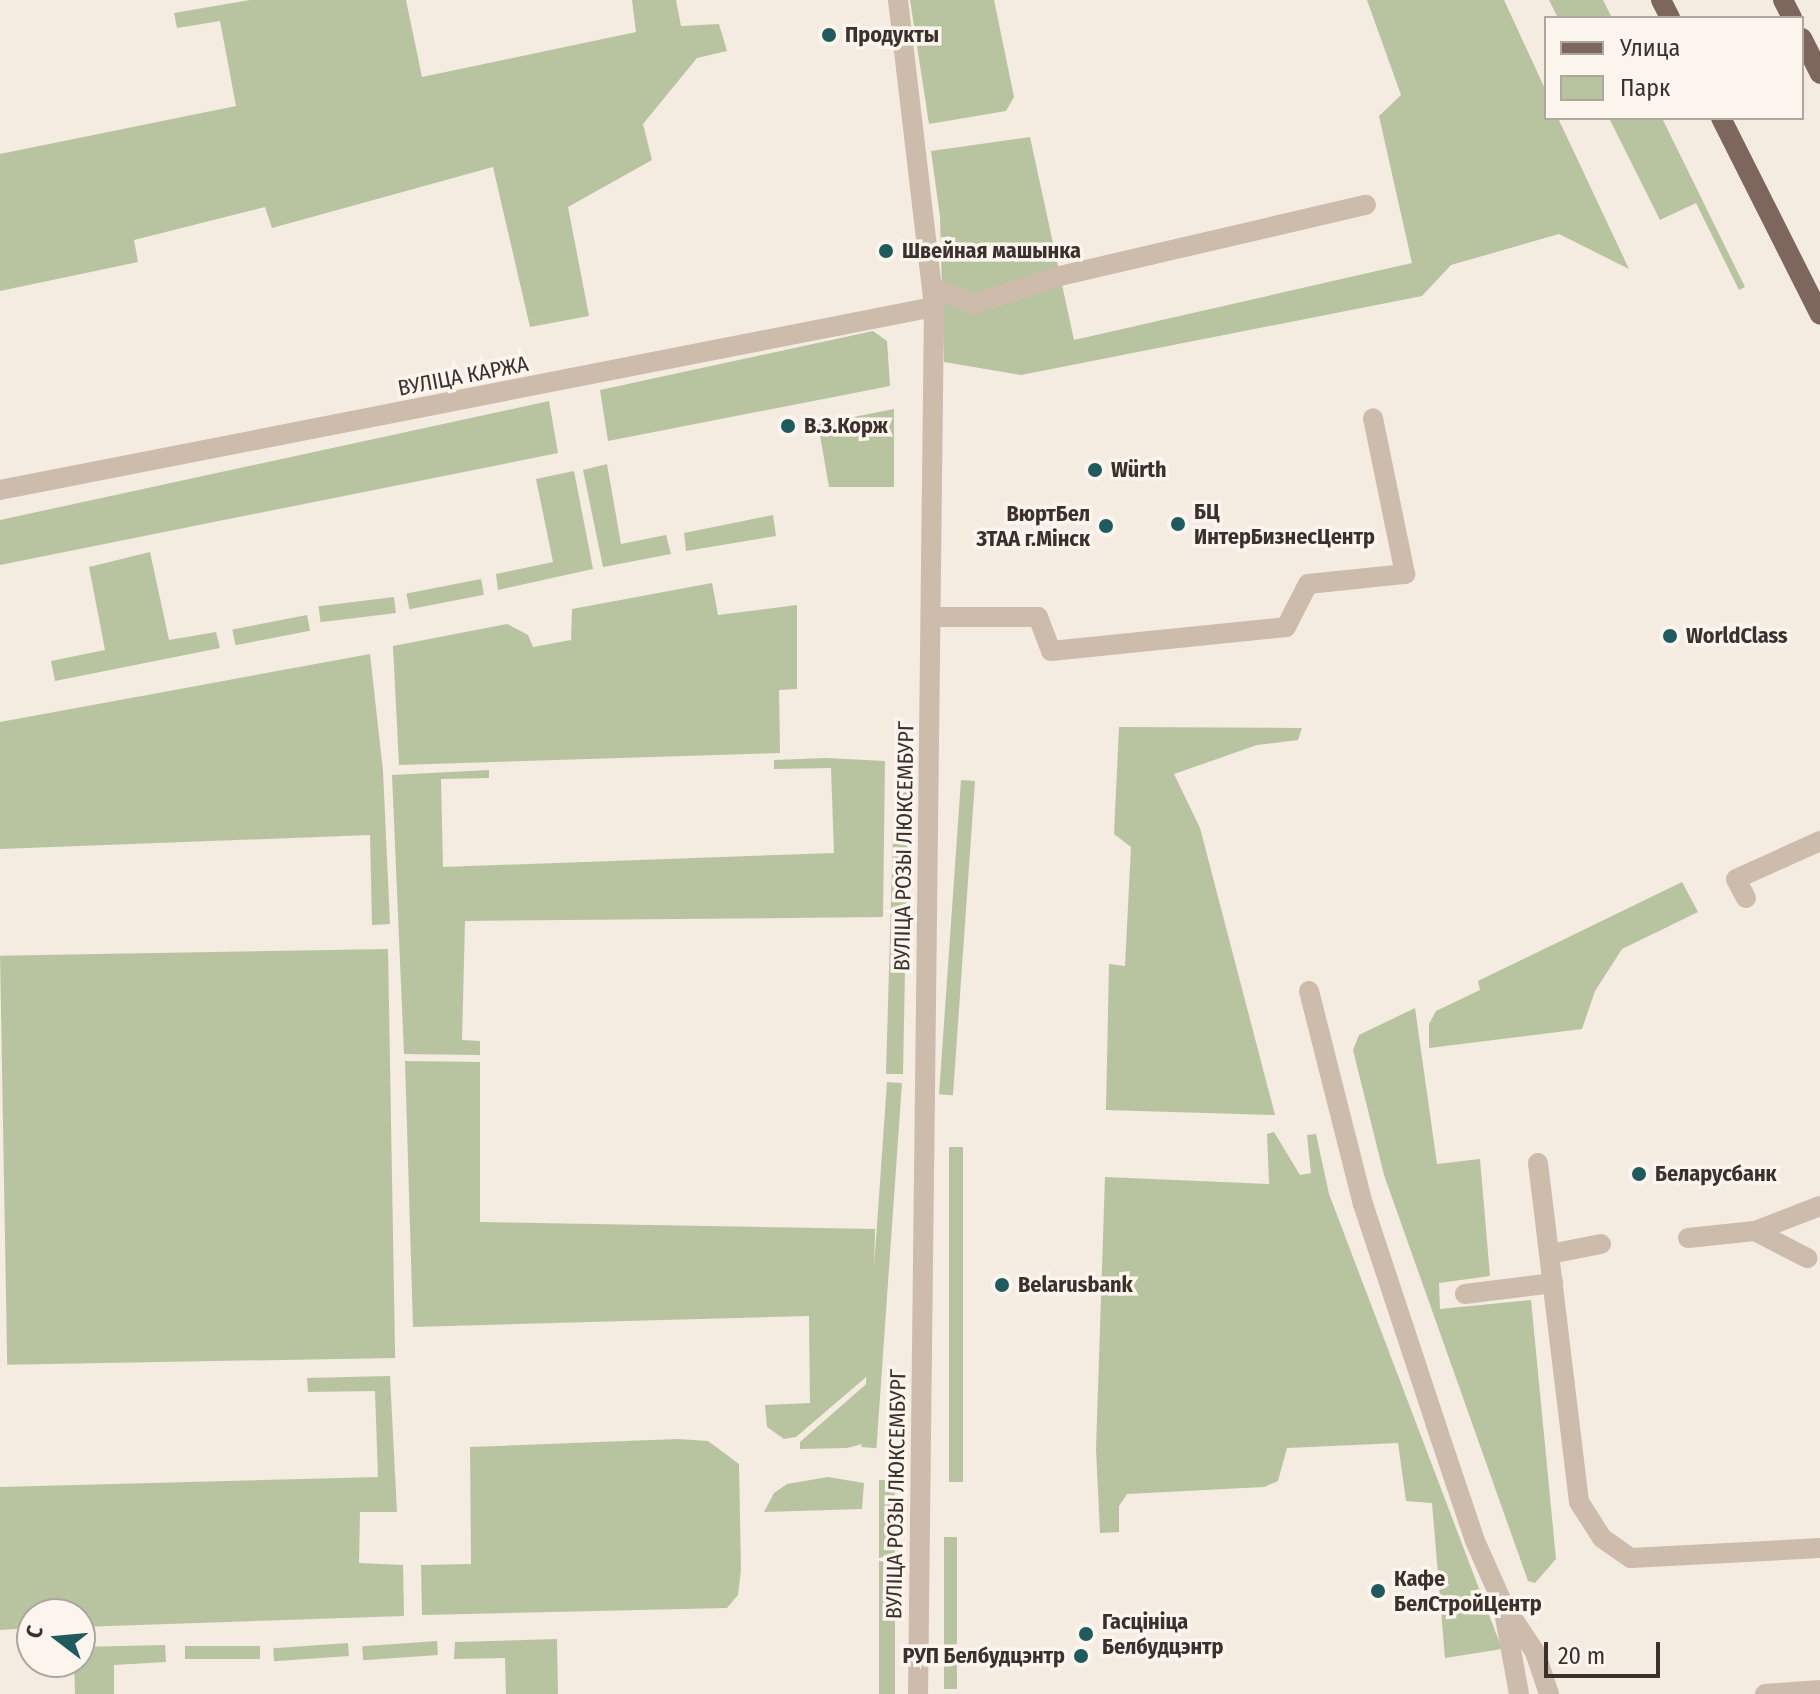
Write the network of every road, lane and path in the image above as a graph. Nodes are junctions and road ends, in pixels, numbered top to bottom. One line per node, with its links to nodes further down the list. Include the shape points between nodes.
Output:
1 (898, 0): 4 (street, ВУЛІЦА РОЗЫ ЛЮКСЕМБУРГ)
2 (1722, 120): 5 (main road)
3 (1366, 205): 4 (street, via 1060,276 973,304)
4 (933, 297): 7 (street, ВУЛІЦА КАРЖА); 8 (street, ВУЛІЦА РОЗЫ ЛЮКСЕМБУРГ)
5 (1820, 315)
6 (1373, 418): 8 (street, via 1405,574 1308,584 1286,627 1051,651 1038,617)
7 (0, 490)
8 (932, 617): 24 (street, ВУЛІЦА РОЗЫ ЛЮКСЕМБУРГ)
9 (1820, 841): 10 (street, via 1736,879)
10 (1746, 898)
11 (1309, 991): 22 (street, via 1363,1204 1475,1541)
12 (1538, 1163): 17 (street)
13 (1820, 1206): 14 (street)
14 (1755, 1231): 15 (street); 18 (street)
15 (1688, 1238)
16 (1601, 1244): 17 (street)
17 (1550, 1254): 19 (street)
18 (1807, 1258)
19 (1553, 1283): 20 (street); 21 (street, via 1579,1502 1602,1538 1631,1558)
20 (1465, 1294)
21 (1820, 1548)
22 (1503, 1604): 25 (street); 26 (street, via 1535,1652)
23 (1820, 1690): 27 (street)
24 (918, 1694)
25 (1519, 1694)
26 (1549, 1694)
27 (1765, 1694)

